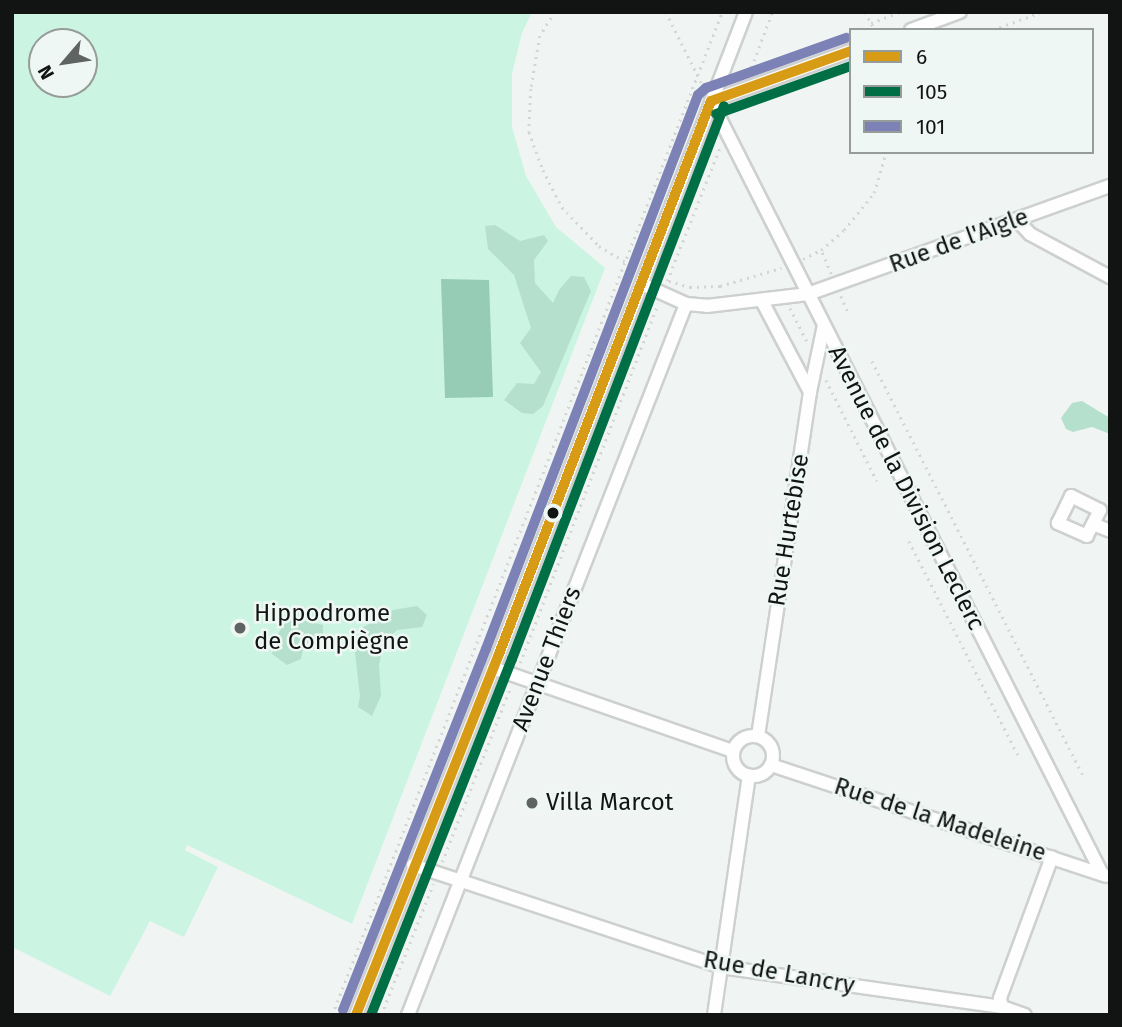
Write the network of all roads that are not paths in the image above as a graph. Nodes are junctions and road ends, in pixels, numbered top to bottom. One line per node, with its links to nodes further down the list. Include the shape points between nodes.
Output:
1 (746, 12): 5 (street)
2 (957, 13): 3 (street)
3 (916, 28)
4 (849, 52): 5 (street)
5 (710, 101): 9 (street); 10 (street, Avenue de la Division Leclerc)
6 (1110, 186): 7 (street, Rue de l'Aigle)
7 (1017, 220): 8 (street, via 1030,234); 10 (street, Rue de l'Aigle)
8 (1110, 277)
9 (644, 279): 12 (street, via 662,294); 17 (street)
10 (808, 293): 11 (street, Rue de l'Aigle); 13 (street, Avenue de la Division Leclerc)
11 (762, 301): 12 (street, Rue de l'Aigle); 14 (street)
12 (686, 304): 18 (street, Avenue Thiers)
13 (824, 325): 14 (street, Rue Hurtebise); 25 (street, Avenue de la Division Leclerc)
14 (810, 392): 19 (street, Rue Hurtebise)
15 (1093, 524): 16 (street)
16 (1110, 531)
17 (493, 668): 18 (street); 24 (street)
18 (538, 682): 20 (street); 26 (street, Avenue Thiers)
19 (758, 736): 20 (street, via 745,737); 21 (street, via 771,747)
20 (733, 751): 22 (street, via 738,770)
21 (771, 765): 22 (street, via 762,774); 23 (street, Rue de la Madeleine)
22 (749, 776): 27 (street)
23 (1052, 857): 25 (street, Rue de la Madeleine); 28 (street, via 1000,998)
24 (413, 865): 26 (street, Rue de Lancry); 29 (street)
25 (1106, 876)
26 (460, 881): 27 (street, Rue de Lancry); 30 (street, Avenue Thiers)
27 (721, 967): 28 (street, Rue de Lancry); 31 (street)
28 (1002, 1007): 32 (street, Rue de Lancry)
29 (356, 1015)
30 (408, 1015)
31 (714, 1015)
32 (1025, 1015)

